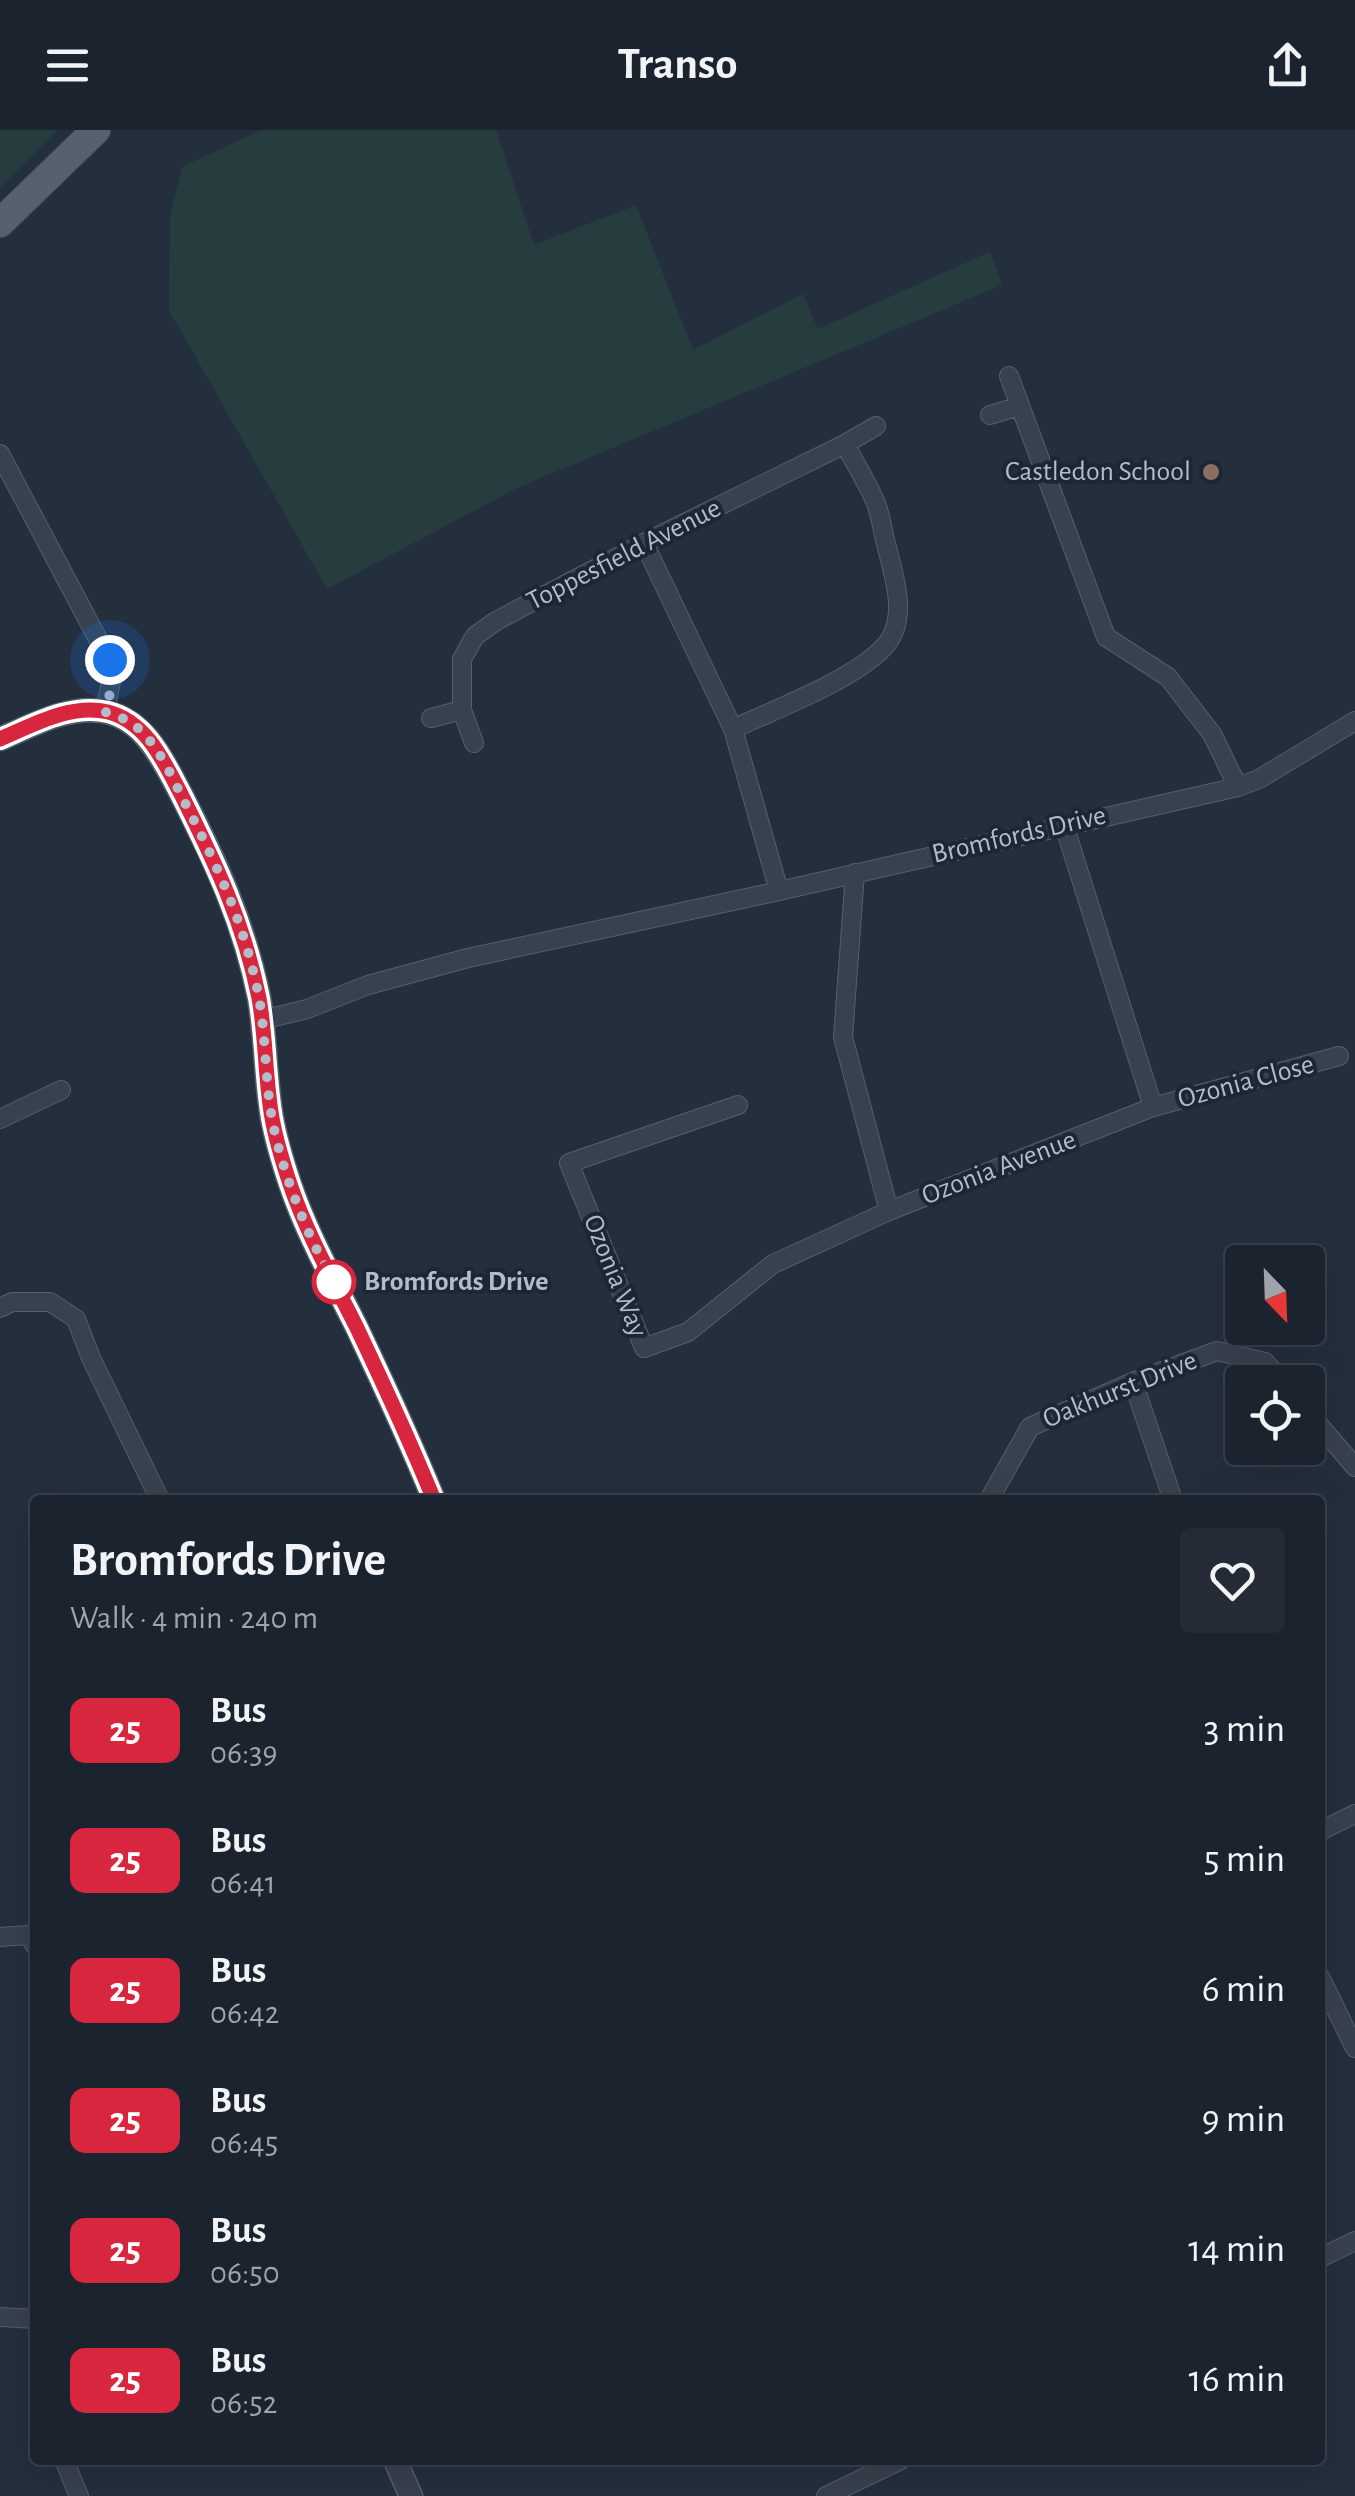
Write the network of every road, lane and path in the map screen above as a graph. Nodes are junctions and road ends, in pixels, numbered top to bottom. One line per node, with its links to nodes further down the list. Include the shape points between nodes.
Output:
1 (96, 130): 2 (main road)
2 (0, 223)
3 (1009, 376): 4 (street)
4 (1020, 406): 5 (street); 17 (street, via 1106,636 1168,677 1212,734)
5 (990, 415)
6 (876, 426): 7 (street, Toppesfield Avenue)
7 (844, 444): 9 (street, Toppesfield Avenue); 14 (street, via 876,504 897,618 886,645 862,665)
8 (0, 454): 11 (street, via 110,660)
9 (644, 543): 10 (street, Toppesfield Avenue, via 476,636 462,659); 14 (street)
10 (462, 710): 12 (street); 16 (street, Toppesfield Avenue)
11 (105, 712): 15 (street, via 72,712); 21 (street, via 131,722 151,743 213,856 241,926)
12 (431, 718)
13 (1355, 721): 17 (street, Bromfords Drive)
14 (733, 729): 20 (street)
15 (0, 739)
16 (474, 743)
17 (1238, 787): 18 (street, Bromfords Drive)
18 (1064, 825): 19 (street, Bromfords Drive); 25 (street)
19 (855, 872): 20 (street, Bromfords Drive); 27 (street, Ozonia Avenue, via 843,1037)
20 (779, 891): 21 (street, Bromfords Drive, via 468,958)
21 (262, 1020): 34 (street, via 272,1121 291,1185)
22 (1339, 1056): 25 (street, Ozonia Close)
23 (62, 1090): 26 (street)
24 (738, 1105): 27 (street, Ozonia Way, via 568,1163 644,1348 688,1332 773,1264)
25 (1154, 1108): 27 (street, Ozonia Avenue)
26 (0, 1119)
27 (888, 1211)
28 (0, 1308): 33 (street, via 50,1302 76,1319)
29 (1268, 1365): 30 (street, Oakhurst Drive, via 1217,1350)
30 (1133, 1382): 35 (street, Oakhurst Drive, via 1030,1427); 36 (street)
31 (1325, 1432): 32 (street)
32 (1355, 1467)
33 (158, 1495)
34 (432, 1495)
35 (991, 1495)
36 (1171, 1495)
37 (1355, 1814): 38 (street)
38 (1325, 1829)
39 (0, 1937): 40 (street)
40 (30, 1938)
41 (1325, 1986): 42 (street)
42 (1352, 2036)
43 (1355, 2241): 44 (street)
44 (1325, 2256)
45 (0, 2318): 46 (street)
46 (30, 2318)
47 (66, 2465): 50 (street)
48 (397, 2465): 51 (street)
49 (891, 2465): 52 (street)
50 (79, 2496)
51 (412, 2496)
52 (826, 2496)

